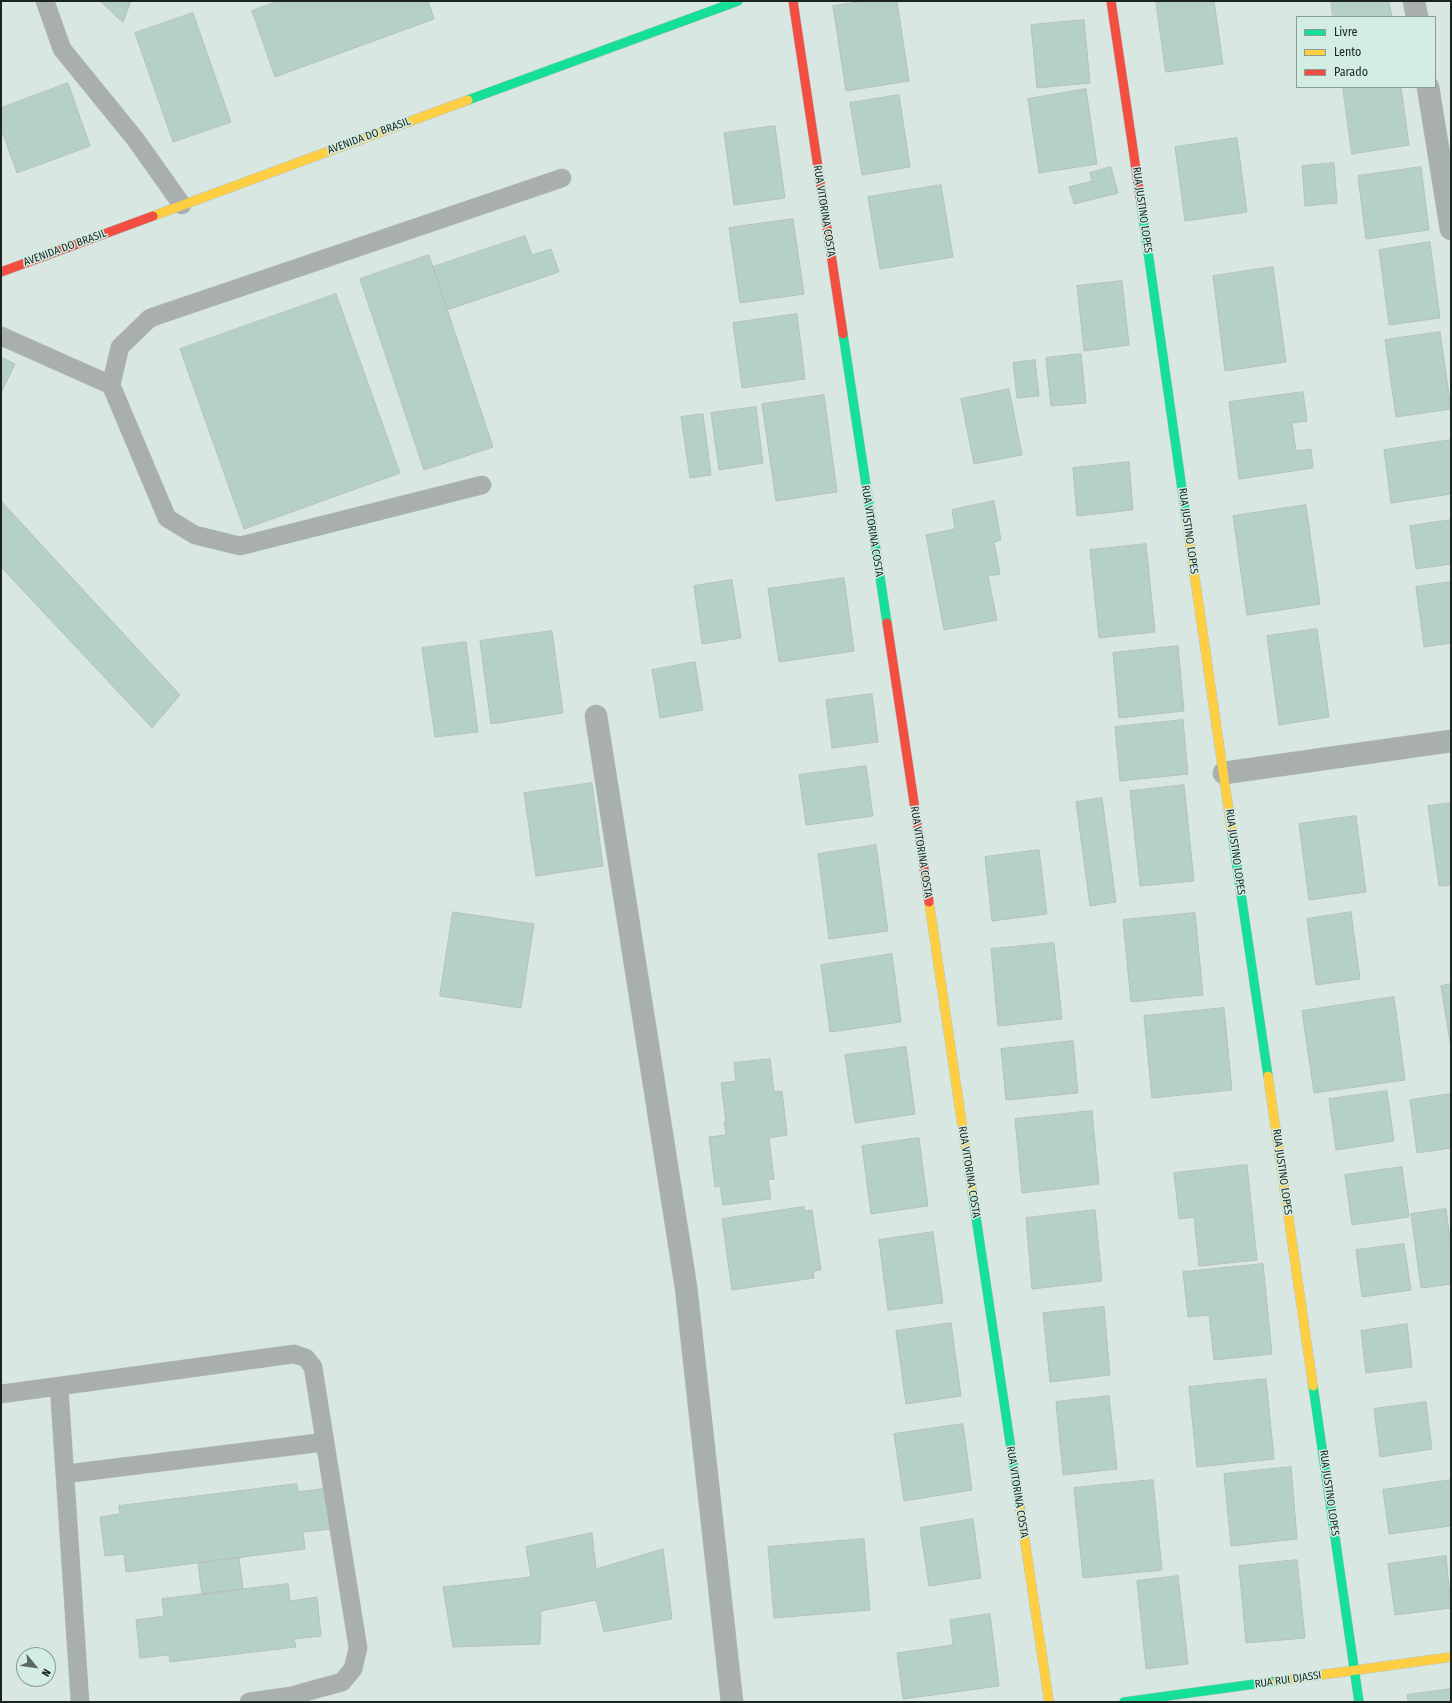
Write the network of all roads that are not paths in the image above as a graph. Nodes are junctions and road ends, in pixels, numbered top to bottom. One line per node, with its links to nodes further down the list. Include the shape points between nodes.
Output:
1 (45, 1): 9 (lane, via 62,49 136,140)
2 (738, 1): 9 (street, AVENIDA DO BRASIL)
3 (793, 1): 28 (street, RUA VITORINA COSTA)
4 (1111, 1): 17 (street, RUA JUSTINO LOPES)
5 (1414, 1): 6 (street)
6 (1417, 16)
7 (1428, 88): 10 (street)
8 (562, 178): 13 (lane, via 150,318 120,347)
9 (182, 205): 11 (street, AVENIDA DO BRASIL)
10 (1451, 229)
11 (1, 272)
12 (1, 336): 13 (lane)
13 (111, 385): 14 (lane, via 167,518 195,535 240,546)
14 (482, 485)
15 (596, 716): 27 (street, via 686,1287)
16 (1451, 741): 17 (street)
17 (1224, 773): 23 (street, RUA JUSTINO LOPES)
18 (59, 1386): 19 (lane); 20 (lane, via 294,1354 306,1358 313,1366); 21 (lane)
19 (1, 1394)
20 (325, 1442): 21 (lane); 24 (lane, via 358,1648 354,1669 342,1682)
21 (65, 1474): 25 (lane)
22 (1451, 1657): 23 (street, RUA RUI DJASSI)
23 (1355, 1671): 29 (street, RUA RUI DJASSI); 30 (street, RUA JUSTINO LOPES)
24 (292, 1699): 26 (lane)
25 (80, 1702)
26 (249, 1702)
27 (732, 1702)
28 (1048, 1702)
29 (1124, 1702)
30 (1359, 1702)

